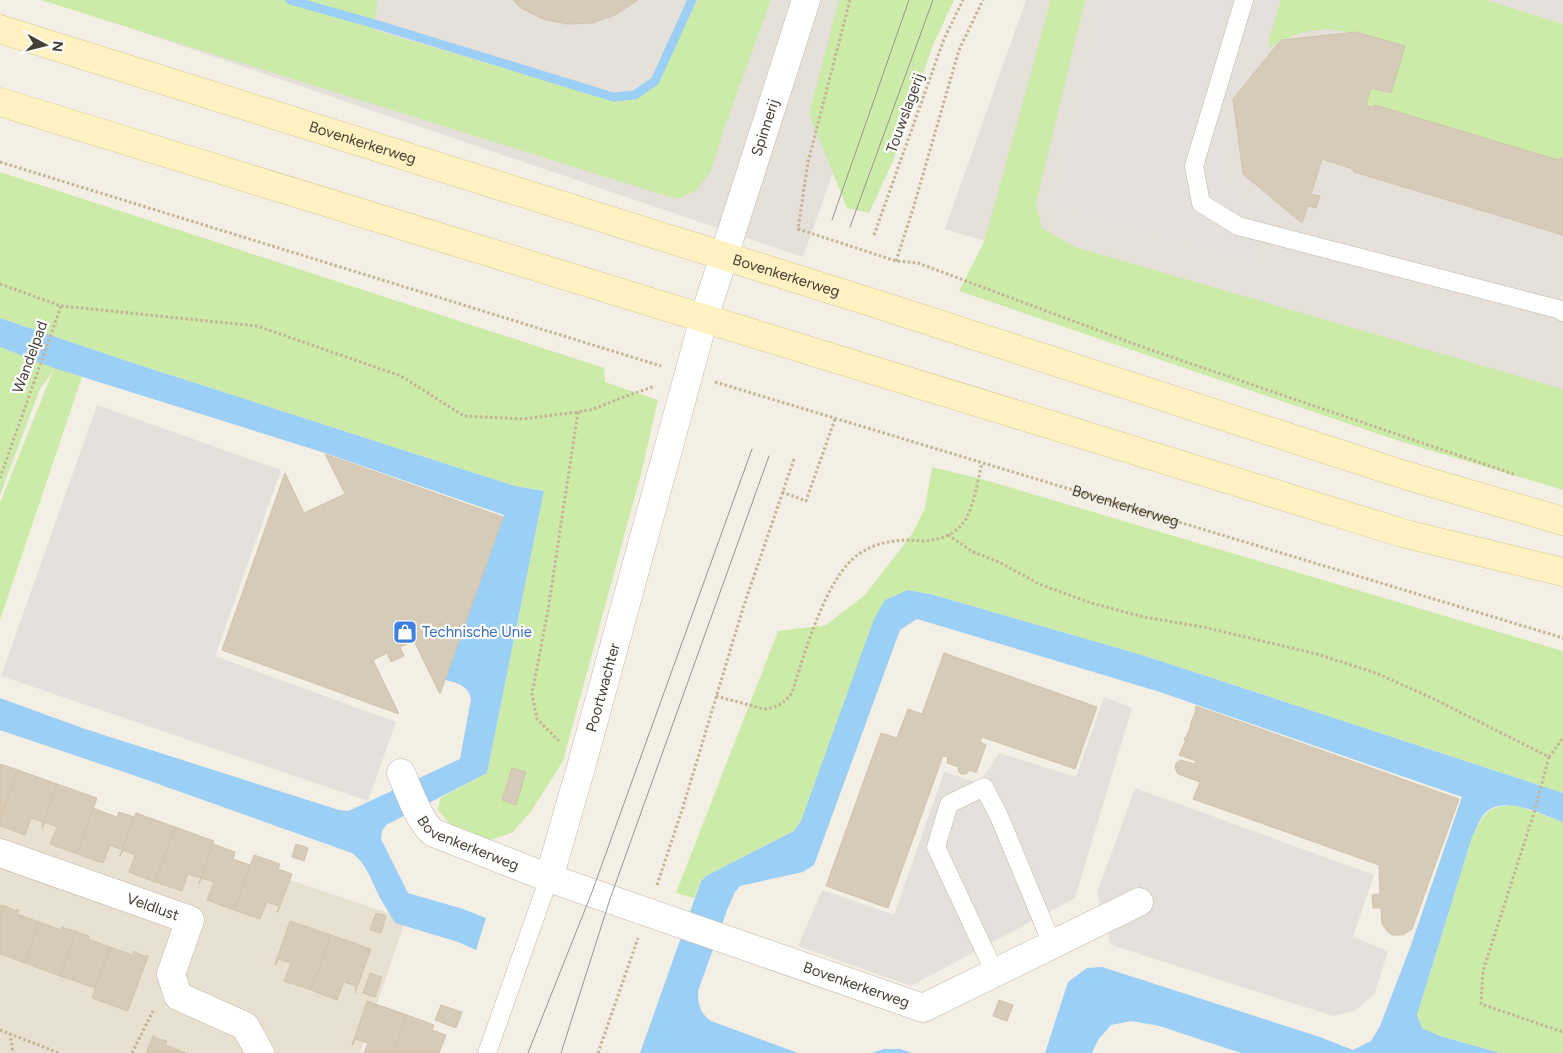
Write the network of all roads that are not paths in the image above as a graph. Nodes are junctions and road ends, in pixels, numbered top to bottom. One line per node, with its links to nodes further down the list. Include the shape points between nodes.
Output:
1 (806, 0): 5 (street, Spinnerij)
2 (1244, 0): 6 (lane, via 1194,166 1201,204 1238,226)
3 (0, 29): 5 (main road, Bovenkerkerweg)
4 (0, 102): 7 (main road)
5 (724, 256): 7 (street, Bovenkerkerweg); 8 (main road, Bovenkerkerweg, via 1408,476)
6 (1563, 312)
7 (704, 318): 9 (main road, via 1406,534); 12 (street, Poortwachter)
8 (1563, 521)
9 (1563, 572)
10 (401, 773): 12 (street, Bovenkerkerweg, via 428,830)
11 (0, 852): 16 (street, Veldlust, via 190,920 171,974 178,996 245,1026)
12 (549, 878): 15 (street, Bovenkerkerweg, via 923,1008); 17 (lane, Poortwachter)
13 (1139, 902): 14 (street, Bovenkerkerweg)
14 (1052, 944): 15 (street, Bovenkerkerweg); 15 (lane, via 984,787 949,804 936,847)
15 (995, 972)
16 (260, 1053)
17 (486, 1053)

